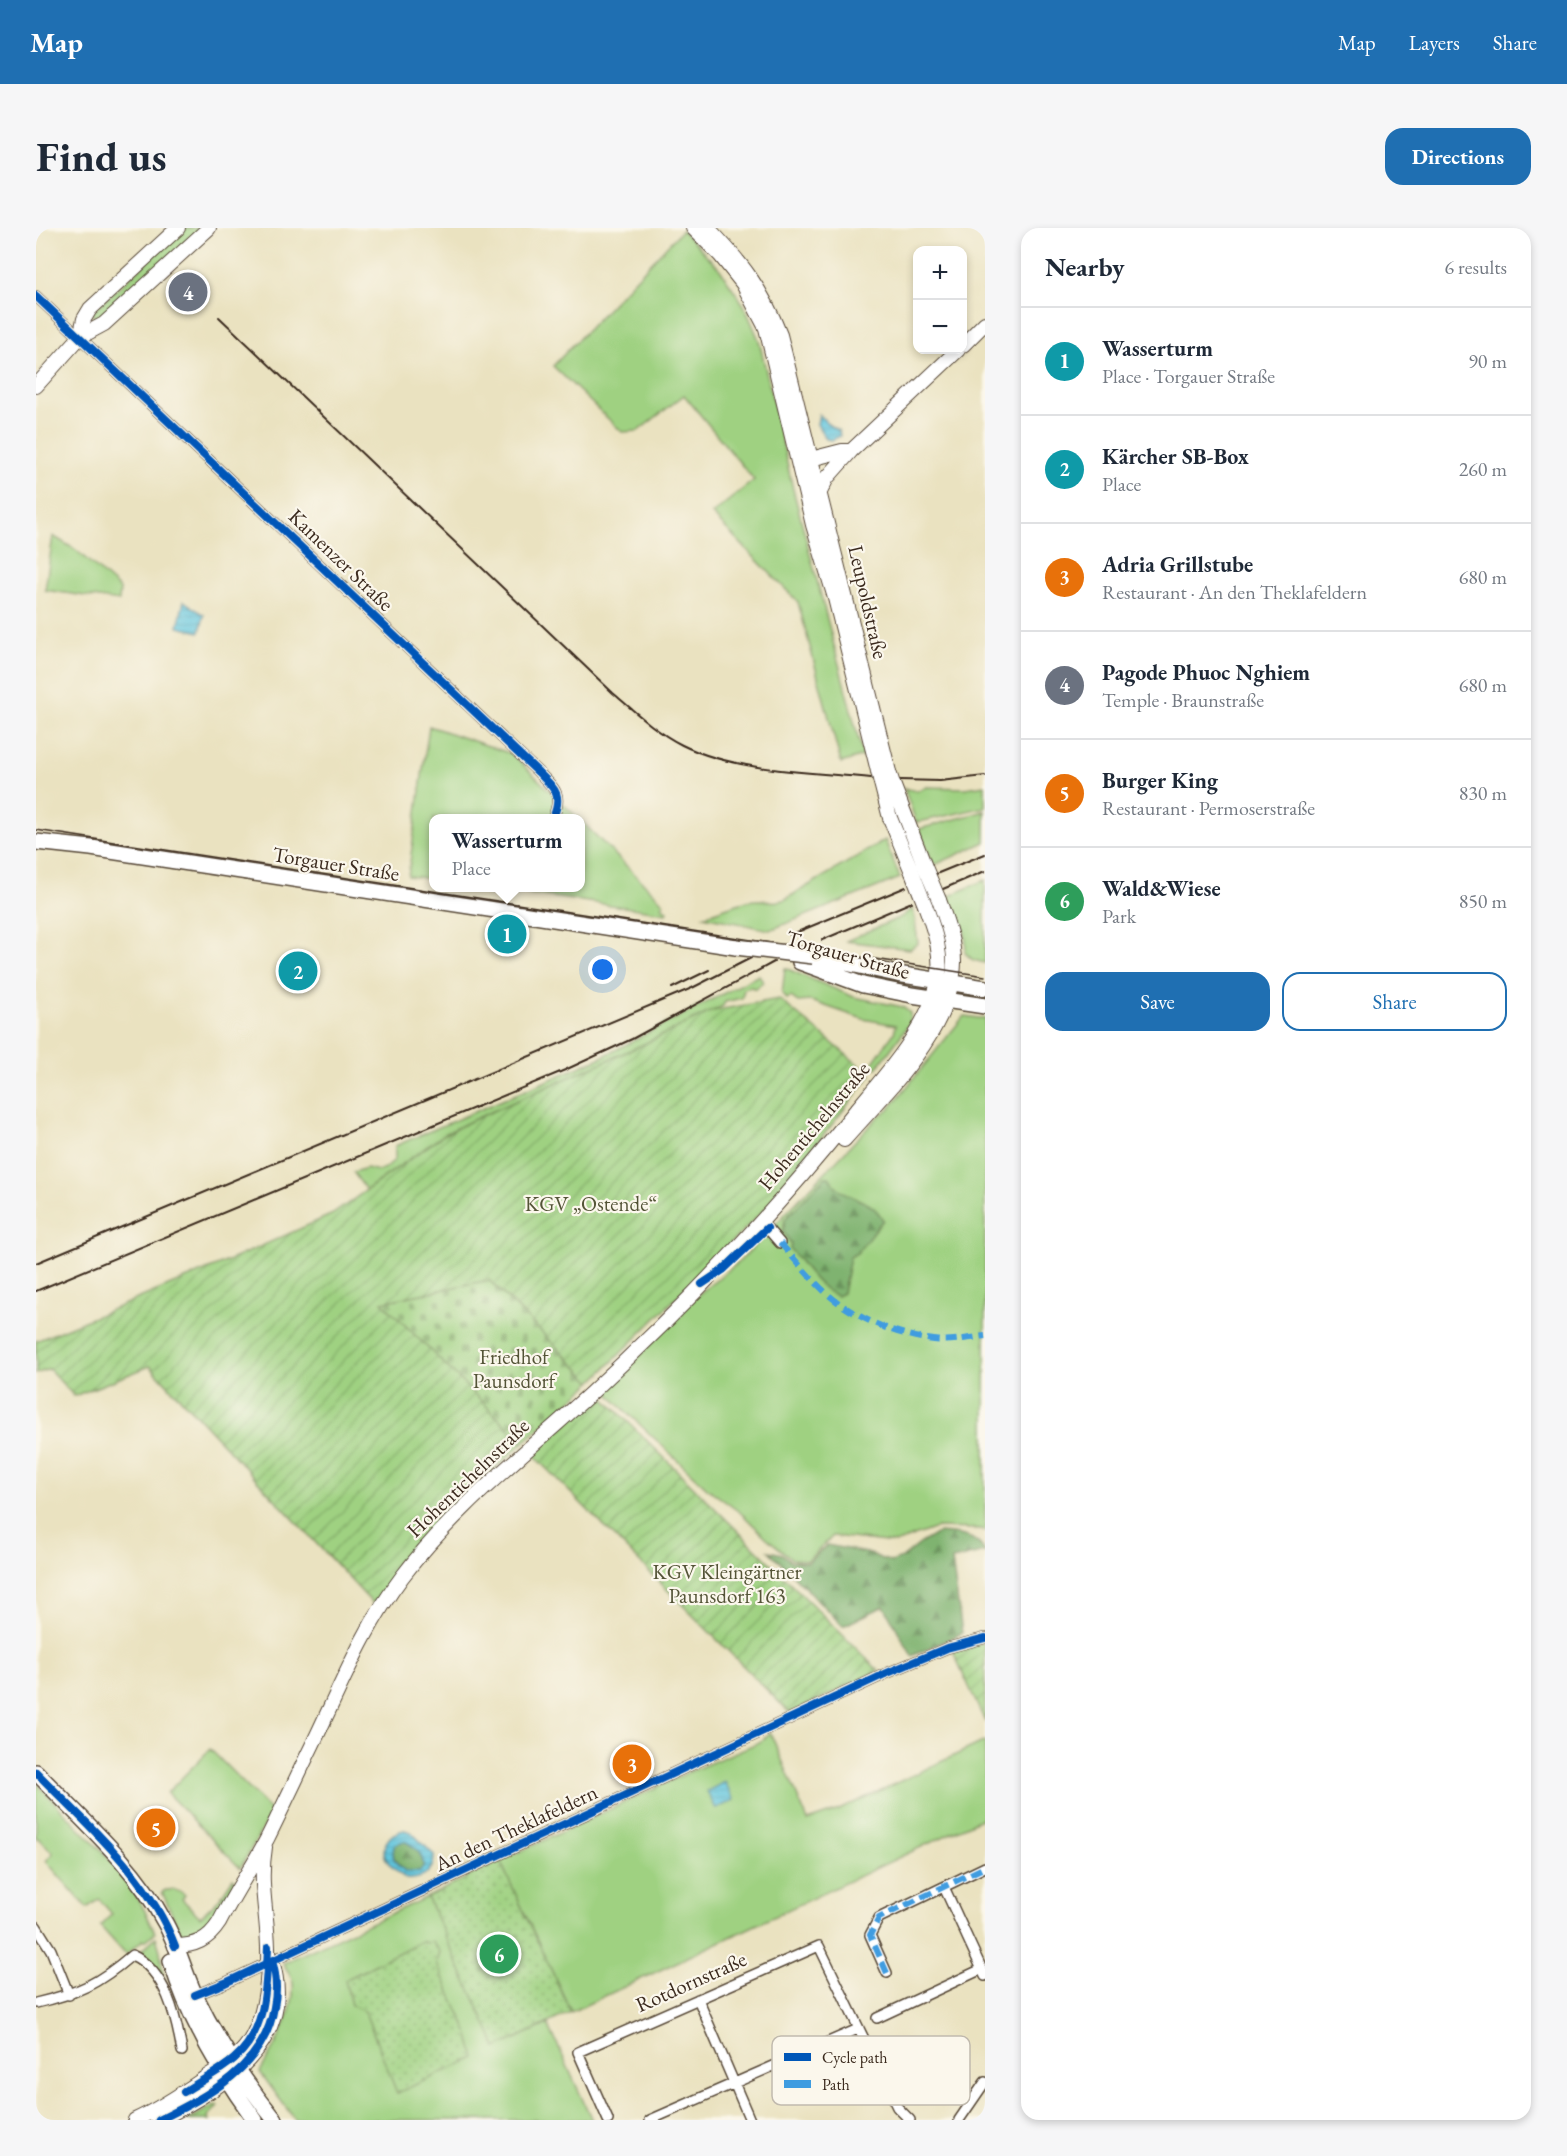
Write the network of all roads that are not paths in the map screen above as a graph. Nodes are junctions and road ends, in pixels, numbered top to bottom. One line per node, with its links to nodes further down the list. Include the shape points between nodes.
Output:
1 (178, 228): 7 (main road, via 90,309)
2 (209, 228): 7 (main road, via 104,324)
3 (693, 228): 12 (main road, Leupoldstraße, via 732,269 759,311)
4 (708, 228): 12 (main road, Leupoldstraße, via 745,269 771,312 787,357)
5 (36, 296): 7 (street, Kamenzer Straße)
6 (985, 323): 8 (main road)
7 (80, 337): 10 (main road); 15 (street, Kamenzer Straße, via 538,772 556,792 559,802)
8 (967, 341)
9 (954, 354): 11 (main road)
10 (36, 386)
11 (848, 454): 12 (main road); 13 (main road)
12 (807, 466): 13 (main road, Leupoldstraße); 14 (main road, Leupoldstraße, via 813,525)
13 (820, 492): 14 (main road, Leupoldstraße)
14 (885, 778): 17 (main road, Leupoldstraße, bridge, via 925,867); 17 (main road, Leupoldstraße, bridge, via 890,818 912,872)
15 (555, 814)
16 (36, 842): 18 (main road, Torgauer Straße, bridge)
17 (932, 902): 19 (main road, Leupoldstraße)
18 (806, 959): 19 (main road, Torgauer Straße); 21 (main road, Torgauer Straße, via 863,985)
19 (945, 982): 20 (main road, Torgauer Straße); 21 (main road, Leupoldstraße)
20 (985, 988)
21 (940, 999): 22 (main road, Torgauer Straße); 23 (main road, Hohentichelnstraße, via 939,1021 899,1076); 25 (main road, Hohentichelnstraße, via 840,1130)
22 (985, 1005)
23 (767, 1228): 24 (street); 25 (main road, Hohentichelnstraße, via 723,1270)
24 (780, 1243)
25 (702, 1284): 28 (main road, Hohentichelnstraße, via 591,1393 480,1490 419,1555 387,1599 357,1651)
26 (985, 1638): 34 (street, An den Theklafeldern, via 947,1648 885,1674)
27 (36, 1772): 31 (main road, via 135,1876)
28 (267, 1839): 33 (main road, Hohentichelnstraße, via 214,1931 198,1943); 34 (main road, Hohentichelnstraße, via 262,1890)
29 (985, 1867): 30 (street)
30 (944, 1887): 35 (street, via 879,1918 870,1935); 36 (street)
31 (152, 1901): 33 (main road); 47 (main road, via 179,1988)
32 (36, 1926): 37 (street, via 51,1950)
33 (174, 1946): 38 (main road)
34 (270, 1962): 38 (street, An den Theklafeldern); 47 (main road, Hohentichelnstraße, via 277,1992 268,2030 250,2060)
35 (887, 1973)
36 (984, 1973): 41 (street)
37 (69, 1995): 40 (street); 45 (street, via 92,1986 132,1955 140,1958 163,1987 174,2013)
38 (195, 1995): 47 (main road, via 223,2048)
39 (698, 1999): 42 (street, Rotdornstraße, via 819,1946); 49 (street); 57 (street, Rotdornstraße, via 578,2052)
40 (36, 2003)
41 (877, 2018)
42 (858, 2029): 43 (street); 44 (street)
43 (842, 2036)
44 (862, 2036)
45 (182, 2051)
46 (772, 2066): 49 (street)
47 (229, 2070): 53 (main road); 54 (main road, via 193,2103); 55 (main road); 56 (main road)
48 (985, 2082): 50 (street)
49 (734, 2083): 58 (street); 59 (street)
50 (970, 2103)
51 (896, 2105): 60 (street)
52 (969, 2105): 61 (street)
53 (135, 2120)
54 (159, 2120)
55 (255, 2120)
56 (275, 2120)
57 (608, 2120)
58 (650, 2120)
59 (750, 2120)
60 (910, 2120)
61 (958, 2120)

